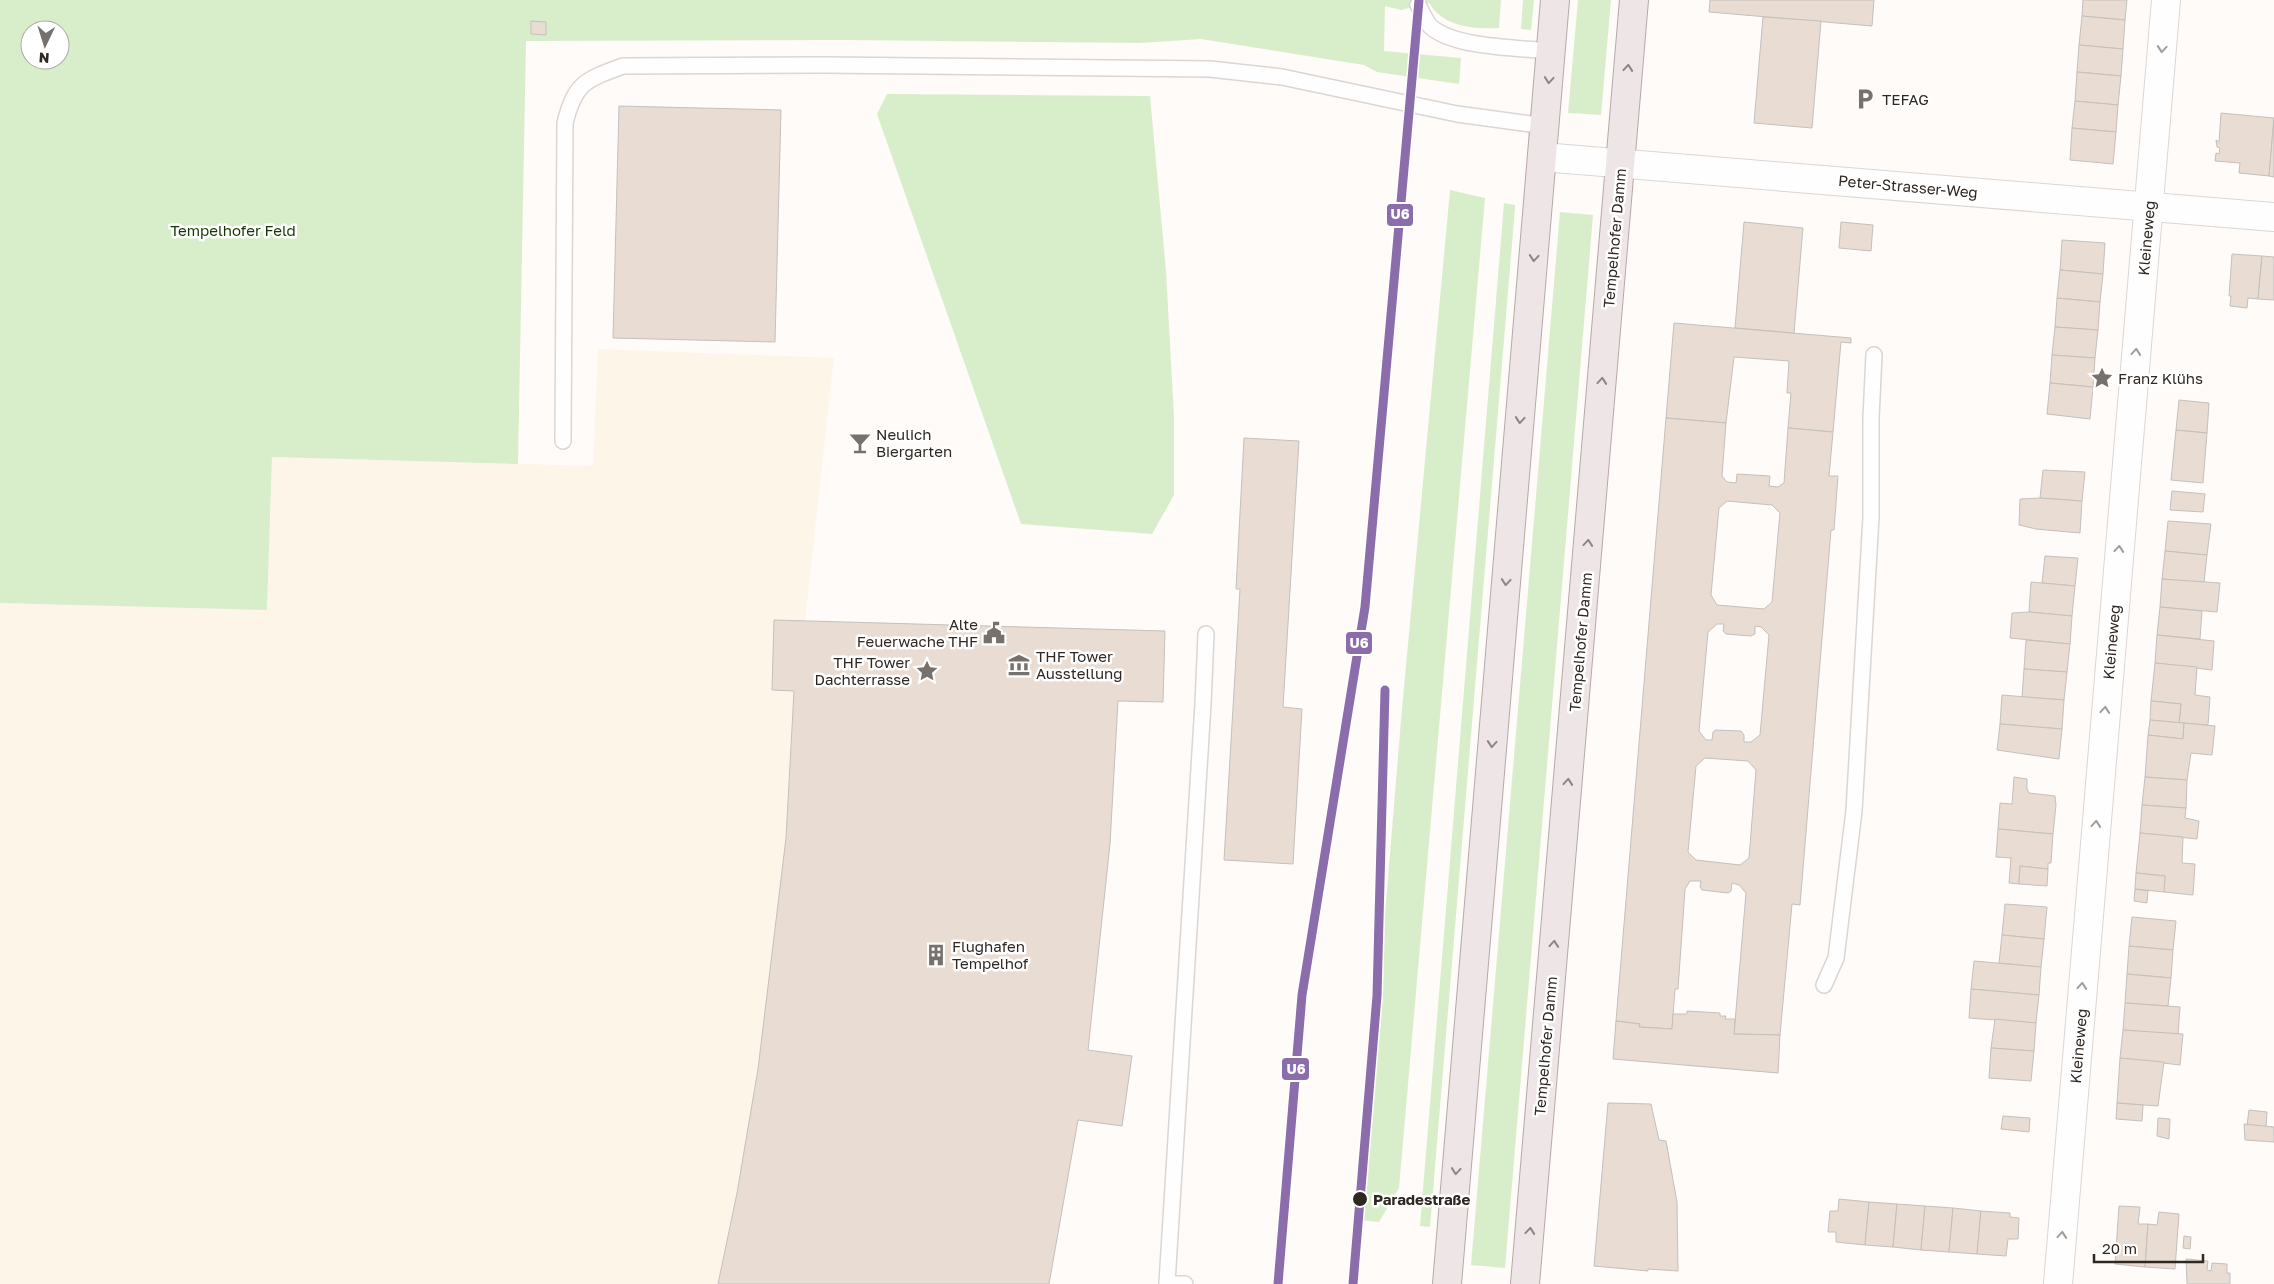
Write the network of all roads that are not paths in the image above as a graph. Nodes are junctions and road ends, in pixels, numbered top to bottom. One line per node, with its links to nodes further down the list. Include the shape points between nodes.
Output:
1 (1555, 0): 5 (main road)
2 (1634, 0): 8 (main road, Tempelhofer Damm, one-way to 2)
3 (2166, 0): 9 (street, Kleineweg, one-way to 9)
4 (1418, 5): 5 (lane, via 1429,25 1461,42)
5 (1551, 51): 6 (main road, one-way to 6)
6 (1545, 126): 7 (main road); 12 (lane, via 1457,114 1282,77 1210,69 824,64 623,66 592,77 571,98 564,123)
7 (1542, 157): 8 (street, Peter-Strasser-Weg); 17 (main road, one-way to 17)
8 (1620, 164): 9 (street, Peter-Strasser-Weg); 18 (main road, Tempelhofer Damm, one-way to 8)
9 (2149, 206): 10 (street, Peter-Strasser-Weg); 19 (street, Kleineweg, one-way to 9)
10 (2274, 217)
11 (1874, 354): 14 (lane, via 1870,418 1871,517 1854,811 1836,958)
12 (563, 441)
13 (1206, 634): 15 (lane)
14 (1824, 985)
15 (1167, 1283): 16 (lane)
16 (1185, 1284)
17 (1447, 1284)
18 (1525, 1284)
19 (2058, 1284)

